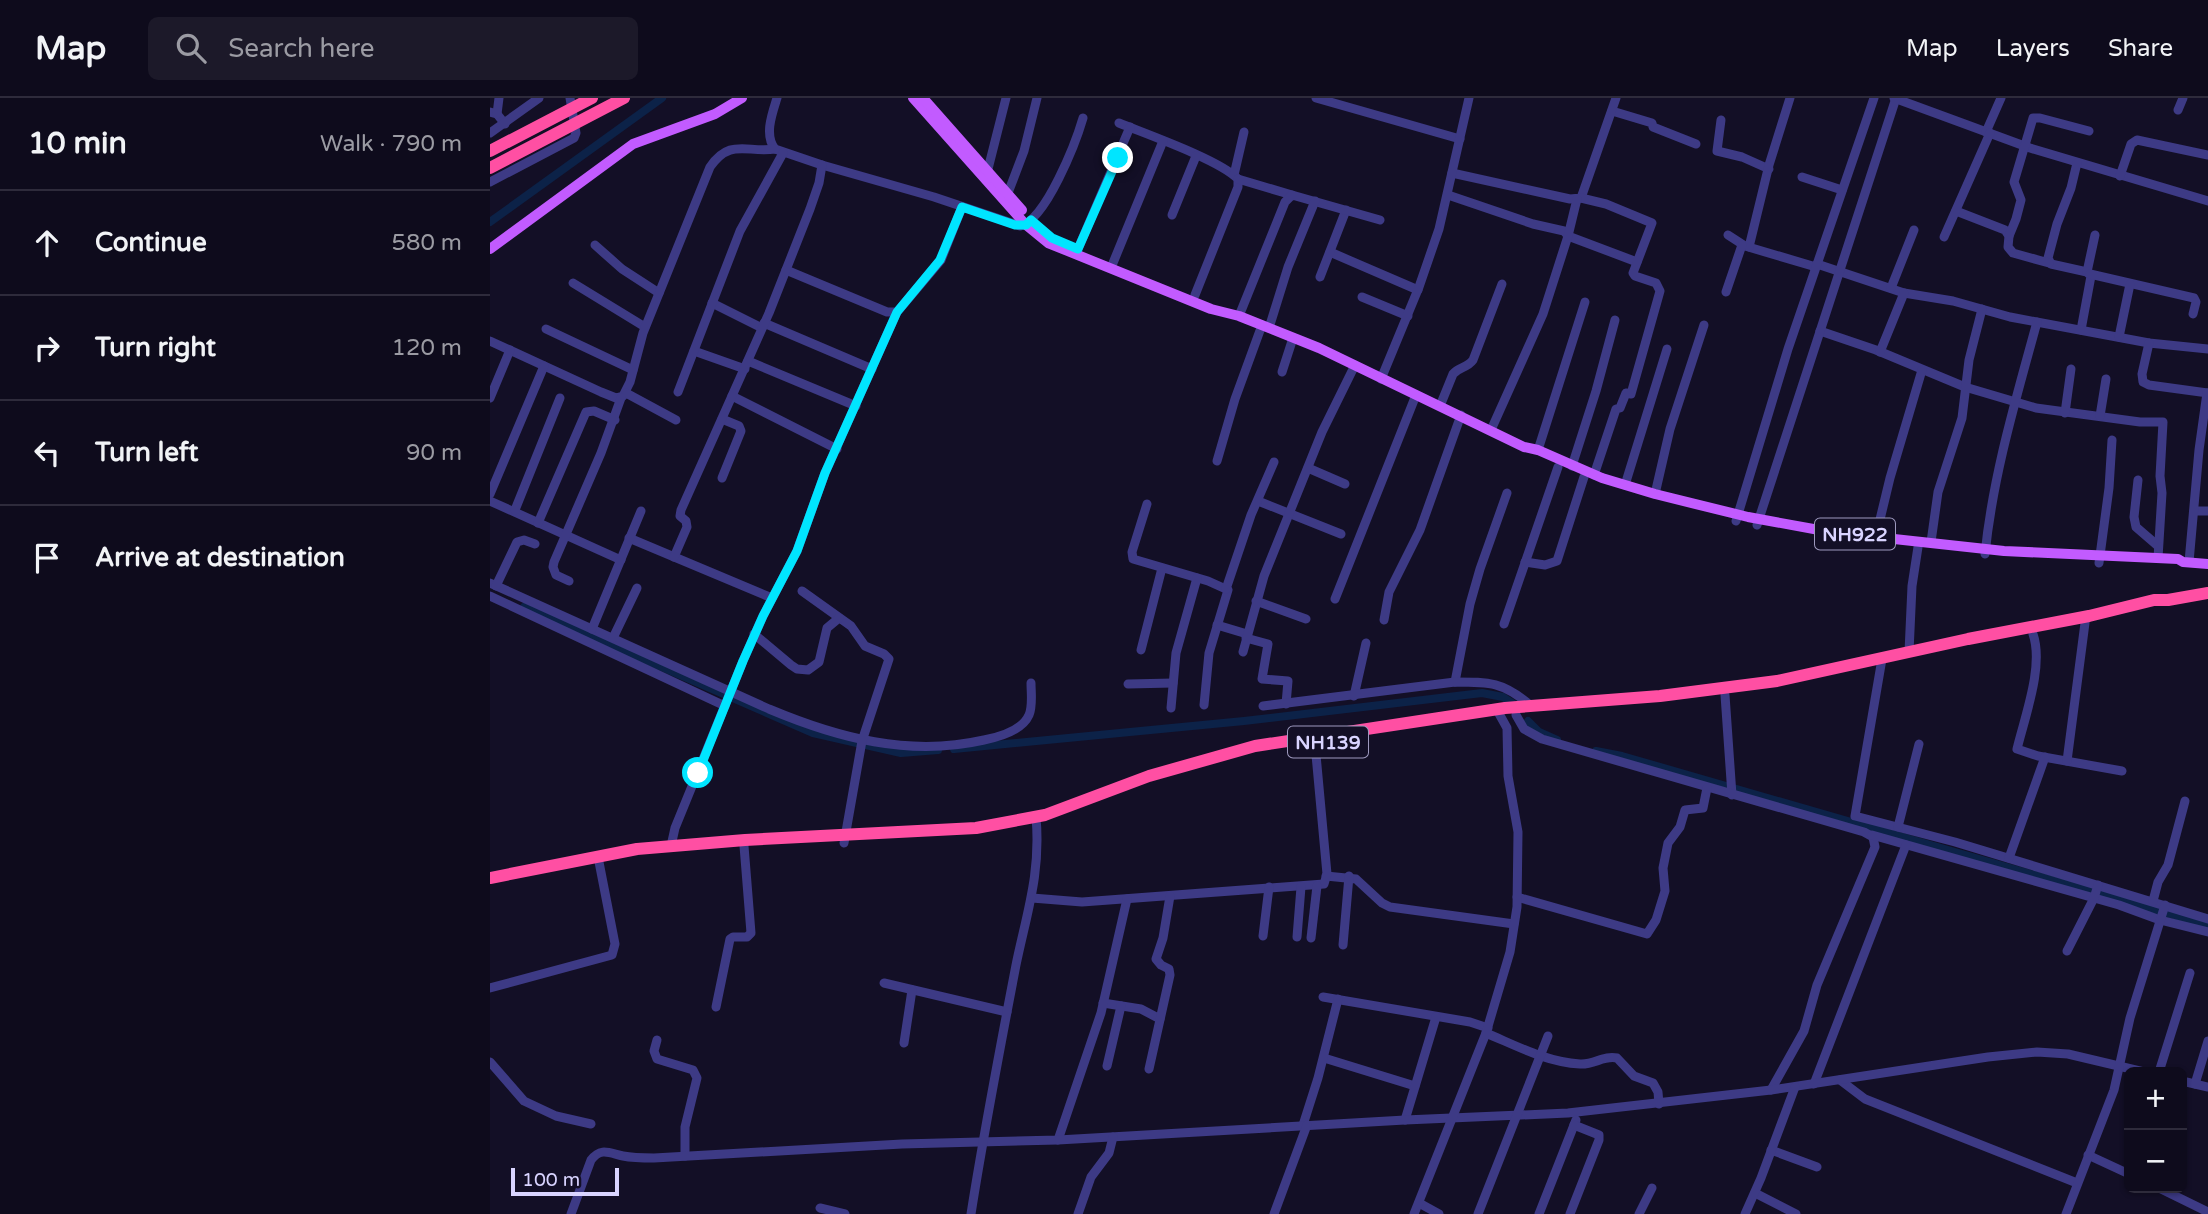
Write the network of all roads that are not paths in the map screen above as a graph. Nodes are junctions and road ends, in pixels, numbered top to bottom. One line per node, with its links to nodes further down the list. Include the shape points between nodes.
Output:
1 (499, 98): 22 (street)
2 (539, 98): 26 (street)
3 (570, 98): 49 (street, via 574,138)
4 (592, 98): 36 (highway)
5 (624, 98): 42 (highway)
6 (742, 98): 71 (main road, via 715,114 633,144)
7 (777, 98): 37 (street, via 769,132)
8 (913, 98): 62 (main road)
9 (923, 98): 43 (main road)
10 (1006, 98): 43 (street)
11 (1037, 98): 51 (street)
12 (1315, 98): 32 (street)
13 (1469, 98): 32 (street)
14 (1616, 98): 21 (street)
15 (1790, 98): 44 (street)
16 (1874, 98): 50 (street)
17 (1895, 98): 30 (street); 79 (street)
18 (2001, 98): 30 (street)
19 (2183, 98): 20 (street)
20 (2178, 110)
21 (1612, 111): 34 (street); 54 (street)
22 (493, 113): 26 (street)
23 (1083, 118): 62 (street, via 1066,165)
24 (1721, 120): 44 (street, via 1717,151)
25 (1119, 123): 27 (street)
26 (505, 124): 31 (street)
27 (1130, 127): 33 (street); 72 (street)
28 (2089, 131): 35 (street, via 2036,117)
29 (1244, 132): 47 (street)
30 (1988, 132): 35 (street); 59 (street)
31 (490, 133)
32 (1460, 139): 45 (street)
33 (1163, 141): 39 (street); 75 (street)
34 (1696, 144)
35 (2024, 146): 40 (street); 67 (street, via 2014,186 2020,206)
36 (490, 151)
37 (779, 151): 41 (street); 88 (street, via 729,149 716,158); 93 (street)
38 (2208, 155): 46 (street, via 2137,140 2131,144)
39 (1196, 156): 47 (street); 60 (street)
40 (2077, 163): 46 (street); 76 (street)
41 (821, 165): 57 (street); 78 (street, via 819,183)
42 (490, 168)
43 (988, 169): 51 (main road)
44 (1769, 169): 70 (street)
45 (1452, 173): 53 (street); 54 (street)
46 (2120, 176): 56 (street)
47 (1236, 177): 52 (street); 90 (street, via 1238,187)
48 (1802, 177): 50 (street)
49 (490, 182)
50 (1842, 190): 77 (street)
51 (1008, 193): 62 (main road)
52 (1292, 195): 55 (street); 98 (street, via 1285,202)
53 (1448, 195): 66 (street); 86 (street)
54 (1579, 198): 66 (street); 74 (street, via 1652,223)
55 (1315, 201): 58 (street); 104 (street)
56 (2208, 201)
57 (962, 207): 62 (street, via 1015,225); 96 (street, via 940,260)
58 (1346, 210): 61 (street); 73 (street)
59 (1956, 211): 67 (street, via 2005,230); 68 (street)
60 (1172, 215)
61 (1380, 220)
62 (1028, 223): 72 (main road); 95 (main road, via 1056,247)
63 (1914, 230): 85 (street)
64 (1728, 235): 70 (street)
65 (2095, 235): 80 (street)
66 (1568, 236): 74 (street); 145 (street, via 1544,314)
67 (2009, 236): 76 (street, via 2013,253)
68 (1944, 237)
69 (595, 245): 88 (street)
70 (1745, 246): 77 (street); 87 (street)
71 (490, 249)
72 (1078, 249): 75 (main road)
73 (1330, 252): 81 (street); 86 (street)
74 (1637, 262): 155 (street, via 1635,276 1660,286 1660,296 1631,394 1626,393 1616,409)
75 (1113, 263): 90 (main road)
76 (2049, 263): 80 (street)
77 (1817, 265): 79 (street); 171 (street)
78 (786, 270): 96 (street, via 887,312); 103 (street)
79 (1840, 271): 85 (street); 108 (street)
80 (2089, 273): 84 (street); 107 (street)
81 (1320, 277)
82 (573, 283): 105 (street)
83 (1502, 284): 138 (street, via 1473,360 1453,374)
84 (2130, 284): 97 (street, via 2194,298); 109 (street)
85 (1891, 288): 89 (street)
86 (1418, 289): 99 (street)
87 (1726, 292)
88 (659, 293): 105 (street)
89 (1904, 293): 94 (street); 117 (street)
90 (1195, 295): 95 (main road)
91 (1362, 296): 99 (street)
92 (1585, 302): 149 (street)
93 (712, 303): 103 (street); 116 (street)
94 (1982, 309): 101 (street); 128 (street)
95 (1222, 310): 98 (main road)
96 (897, 312): 121 (street)
97 (2193, 314)
98 (1239, 316): 104 (main road)
99 (1408, 316): 126 (street)
100 (1615, 320): 152 (street)
101 (2037, 322): 107 (street); 136 (street)
102 (1704, 324): 162 (street)
103 (763, 326): 118 (street); 121 (street)
104 (1266, 326): 110 (main road); 150 (street, via 1235,399)
105 (645, 327): 123 (street)
106 (546, 329): 123 (street)
107 (2081, 330): 109 (street)
108 (1820, 331): 117 (street); 172 (street)
109 (2119, 337): 112 (street)
110 (1293, 338): 120 (main road); 125 (street)
111 (490, 341): 115 (street)
112 (2149, 342): 114 (street); 130 (street, via 2143,382)
113 (1667, 349): 159 (street)
114 (2208, 349)
115 (510, 350): 119 (street); 134 (street)
116 (694, 351): 118 (street); 129 (street)
117 (1880, 352): 124 (street)
118 (746, 365): 133 (street); 137 (street)
119 (544, 366): 132 (street, via 601,392); 160 (street)
120 (1355, 366): 126 (main road); 154 (street)
121 (872, 369): 137 (street)
122 (2071, 369): 139 (street)
123 (633, 370): 132 (street)
124 (1922, 370): 128 (street); 176 (street)
125 (1282, 372)
126 (1381, 379): 131 (main road)
127 (2106, 379): 141 (street)
128 (1965, 387): 136 (street); 178 (street, via 1965,404 1940,485)
129 (678, 392)
130 (2207, 393): 168 (street)
131 (1416, 395): 138 (main road); 199 (street)
132 (623, 396): 143 (street); 144 (street)
133 (732, 396): 142 (street); 148 (street)
134 (490, 398)
135 (560, 398): 166 (street)
136 (2014, 402): 139 (street); 181 (street)
137 (856, 405): 148 (street)
138 (1440, 406): 140 (main road)
139 (2065, 413): 141 (street)
140 (1461, 415): 145 (main road); 206 (street, via 1420,530 1388,592)
141 (2101, 416): 182 (street, via 2164,424)
142 (722, 419): 156 (street, via 741,431); 183 (street, via 681,510 687,527)
143 (615, 420): 173 (street, via 586,412); 175 (street)
144 (676, 420)
145 (1491, 430): 147 (main road)
146 (2112, 440): 185 (street)
147 (1524, 447): 149 (main road); 153 (main road)
148 (837, 449): 198 (street, via 797,551)
149 (1538, 450): 152 (main road)
150 (1217, 461)
151 (1274, 462): 164 (street)
152 (1572, 466): 155 (main road)
153 (1558, 467): 155 (main road); 186 (street)
154 (1308, 468): 158 (street); 170 (street)
155 (1589, 476): 159 (main road); 171 (main road, via 1653,500); 186 (street, via 1557,561 1545,565)
156 (722, 478)
157 (2138, 480): 182 (street, via 2136,527)
158 (1345, 484)
159 (1625, 485): 162 (main road)
160 (490, 494)
161 (1507, 494): 220 (street, via 1470,604)
162 (1655, 494): 171 (main road)
163 (490, 501): 166 (street)
164 (1258, 501): 170 (street); 194 (street)
165 (1147, 504): 189 (street, via 1132,557)
166 (514, 510): 173 (street)
167 (641, 511): 177 (street)
168 (2194, 511): 169 (street); 187 (street)
169 (2208, 511)
170 (1290, 515): 174 (street); 201 (street)
171 (1737, 518): 172 (main road)
172 (1758, 522): 176 (main road, NH922); 180 (main road, via 1829,538)
173 (538, 523): 175 (street)
174 (1341, 534)
175 (565, 536): 184 (street); 191 (street, via 553,567 556,575)
176 (1876, 536): 178 (main road, NH922)
177 (629, 538): 183 (street); 184 (street)
178 (1931, 542): 181 (main road, NH922)
179 (535, 544): 192 (street, via 517,542)
180 (1918, 547): 181 (main road); 218 (street)
181 (1985, 551): 185 (main road)
182 (2158, 552): 185 (main road); 187 (main road)
183 (674, 557): 198 (street)
184 (621, 560): 210 (street)
185 (2100, 560): 187 (main road)
186 (1525, 562): 208 (street)
187 (2186, 562): 188 (main road)
188 (2208, 564)
189 (1163, 568): 190 (street); 216 (street)
190 (1197, 578): 194 (street); 222 (street, via 1178,645)
191 (569, 581)
192 (493, 584): 202 (street)
193 (637, 588): 214 (street)
194 (1226, 589): 209 (street)
195 (802, 591): 204 (street)
196 (2208, 593): 200 (highway, NH139)
197 (492, 597): 202 (street); 203 (street)
198 (772, 598): 211 (street)
199 (1335, 599)
200 (2168, 600): 207 (highway, NH139, via 2162,606); 218 (highway, NH139)
201 (1256, 601): 205 (street); 213 (street)
202 (523, 605): 210 (street); 231 (street)
203 (490, 609)
204 (839, 618): 211 (street, via 827,628 819,663 808,670 791,665); 236 (street, via 855,630 864,646 889,659)
205 (1306, 619)
206 (1384, 620)
207 (2085, 623): 212 (highway, NH139); 240 (street)
208 (1504, 624)
209 (1217, 625): 213 (street); 229 (street, via 1206,667)
210 (592, 629): 214 (street)
211 (754, 634): 225 (street)
212 (2034, 634): 219 (highway, NH139); 239 (street, via 2038,647 2034,678 2017,749)
213 (1246, 636): 217 (street); 228 (street, via 1268,644 1262,679 1288,681)
214 (613, 638): 225 (street)
215 (1366, 643): 227 (street)
216 (1141, 650)
217 (1243, 652)
218 (1909, 652): 219 (highway, NH139)
219 (1882, 663): 224 (highway, NH139); 245 (street)
220 (1455, 682): 227 (street); 230 (street, via 1500,685)
221 (1031, 683): 236 (street, via 1029,716 999,736 916,747)
222 (1173, 683): 223 (street); 233 (street)
223 (1128, 684)
224 (1753, 688): 226 (highway, NH139); 230 (highway, NH139)
225 (731, 691): 231 (street); 236 (street, via 807,725)
226 (1725, 695): 235 (highway, NH139); 243 (street)
227 (1354, 696): 228 (street)
228 (1286, 704): 232 (street)
229 (1204, 705)
230 (1530, 705): 234 (highway, NH139)
231 (725, 706): 252 (street)
232 (1263, 706)
233 (1171, 708)
234 (1499, 713): 235 (highway, NH139); 237 (highway, NH139); 246 (highway, NH139, via 1255,746 1149,776); 264 (street, via 1507,728 1508,776 1518,832)
235 (1516, 715): 242 (street, via 1524,729 1542,739)
236 (862, 741): 250 (street)
237 (1315, 744): 246 (highway, NH139, via 1231,760); 256 (street)
238 (1919, 744): 247 (street)
239 (2045, 757): 240 (street); 254 (street)
240 (2067, 761): 241 (street)
241 (2122, 771)
242 (1707, 788): 243 (street); 264 (street, via 1703,808 1685,810 1668,844 1665,891 1647,934)
243 (1732, 791): 248 (street)
244 (2185, 801): 268 (street)
245 (1855, 816): 247 (street); 248 (street)
246 (1037, 821): 250 (highway, NH139, via 974,835); 265 (street, via 1039,847)
247 (1898, 827): 254 (street)
248 (1852, 828): 249 (street)
249 (1870, 834): 251 (street); 310 (street, via 1875,846 1817,985 1808,1022)
250 (845, 839): 252 (highway, NH139); 253 (highway, NH139)
251 (1906, 845): 266 (street); 305 (street)
252 (671, 846): 258 (highway, NH139, via 606,854)
253 (744, 846): 255 (highway, NH139); 286 (street, via 751,933 730,939)
254 (2009, 858): 259 (street)
255 (599, 862): 258 (highway, NH139); 280 (street, via 615,944 612,955)
256 (1326, 876): 257 (street); 260 (street, via 1324,884)
257 (1349, 876): 271 (street, via 1390,907); 276 (street)
258 (490, 880)
259 (2098, 885): 266 (street); 268 (street)
260 (1317, 886): 262 (street); 275 (street)
261 (1269, 887): 262 (street); 263 (street); 273 (street)
262 (1301, 887): 274 (street)
263 (1170, 896): 267 (street); 289 (street, via 1156,959 1171,971)
264 (1517, 897): 271 (street)
265 (1032, 898): 267 (street); 287 (street)
266 (2094, 898): 269 (street); 277 (street)
267 (1127, 899): 284 (street)
268 (2153, 901): 269 (street)
269 (2163, 912): 270 (street); 272 (street); 299 (street)
270 (2208, 919)
271 (1514, 924): 290 (street)
272 (2208, 932)
273 (1263, 936)
274 (1297, 937)
275 (1311, 938)
276 (1343, 946)
277 (2067, 951)
278 (2190, 973): 301 (street)
279 (884, 983): 281 (street)
280 (490, 988)
281 (912, 990): 287 (street); 294 (street)
282 (1323, 997): 283 (street)
283 (1338, 999): 288 (street); 296 (street)
284 (1103, 1003): 285 (street); 320 (street)
285 (1121, 1006): 289 (street); 298 (street)
286 (716, 1007)
287 (1007, 1012): 321 (street)
288 (1436, 1017): 290 (street); 307 (street)
289 (1160, 1019): 302 (street)
290 (1487, 1031): 295 (street); 314 (street)
291 (1548, 1036): 295 (street)
292 (657, 1040): 324 (street, via 657,1059 693,1070 697,1078 685,1127)
293 (2208, 1041): 306 (street)
294 (904, 1043)
295 (1540, 1056): 311 (street, via 1584,1064 1617,1058 1634,1076 1653,1083); 313 (street)
296 (1324, 1058): 307 (street); 317 (street)
297 (490, 1062): 316 (street, via 524,1101 556,1116)
298 (1107, 1066)
299 (2119, 1066): 300 (street); 303 (street, via 2037,1052); 323 (street)
300 (2124, 1067)
301 (2161, 1067)
302 (1149, 1069)
303 (1840, 1080): 305 (street); 327 (street, via 1865,1099)
304 (2187, 1082): 306 (street)
305 (1814, 1084): 308 (street)
306 (2195, 1084): 309 (street)
307 (1415, 1086): 315 (street)
308 (1795, 1087): 310 (street); 322 (street)
309 (2208, 1087)
310 (1771, 1090): 311 (street)
311 (1659, 1104): 312 (street)
312 (1579, 1112): 313 (street); 318 (street)
313 (1515, 1115): 314 (street); 341 (street)
314 (1451, 1117): 315 (street); 331 (street)
315 (1405, 1120): 317 (street)
316 (591, 1124)
317 (1305, 1125): 319 (street); 338 (street)
318 (1574, 1125): 342 (street); 343 (street, via 1596,1132 1599,1140)
319 (1113, 1137): 320 (street); 337 (street, via 1110,1153 1091,1177)
320 (1058, 1140): 321 (street)
321 (982, 1142): 324 (street); 336 (street)
322 (1771, 1150): 325 (street); 329 (street)
323 (2088, 1154): 326 (street); 327 (street)
324 (685, 1156): 334 (street, via 596,1154)
325 (1817, 1167)
326 (2124, 1172)
327 (2077, 1183): 347 (street)
328 (1652, 1188): 344 (street)
329 (1755, 1193): 345 (street); 346 (street)
330 (2169, 1193): 333 (street)
331 (1419, 1203): 339 (street); 340 (street)
332 (820, 1208): 335 (street)
333 (2208, 1212)
334 (571, 1214)
335 (845, 1214)
336 (971, 1214)
337 (1078, 1214)
338 (1274, 1214)
339 (1414, 1214)
340 (1439, 1214)
341 (1478, 1214)
342 (1539, 1214)
343 (1570, 1214)
344 (1639, 1214)
345 (1745, 1214)
346 (1796, 1214)
347 (2066, 1214)

